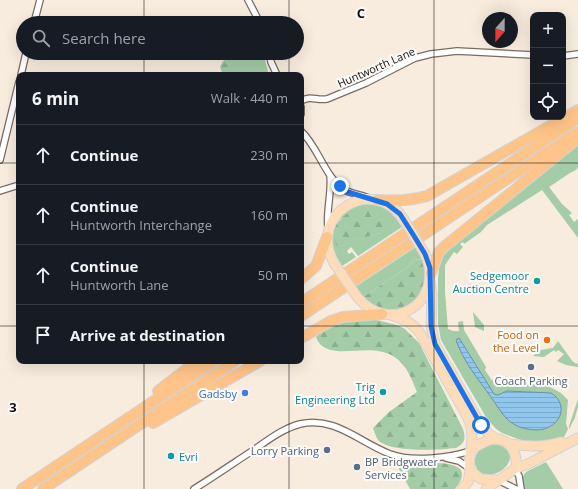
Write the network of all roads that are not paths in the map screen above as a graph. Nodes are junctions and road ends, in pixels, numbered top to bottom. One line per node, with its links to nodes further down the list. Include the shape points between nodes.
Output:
1 (40, 0): 3 (street)
2 (248, 0): 4 (street)
3 (36, 16)
4 (256, 16)
5 (578, 54): 7 (street)
6 (530, 55): 13 (street, Huntworth Lane, via 457,51 431,54 415,58 327,99 311,97)
7 (566, 56)
8 (24, 60): 10 (street)
9 (270, 60): 11 (street)
10 (22, 72)
11 (276, 72)
12 (16, 94): 19 (street)
13 (304, 100)
14 (578, 110): 23 (highway, via 427,196 402,201)
15 (578, 118): 27 (highway)
16 (578, 132): 28 (highway)
17 (304, 135): 20 (street)
18 (578, 138): 26 (highway, via 444,247 439,252)
19 (0, 160)
20 (330, 174): 23 (street, via 343,190); 24 (street)
21 (16, 185): 22 (street)
22 (0, 191)
23 (374, 200): 24 (main road, via 356,201 342,208 335,216); 26 (main road, bridge, via 395,209 402,218 429,262)
24 (328, 234): 25 (highway, via 316,266); 29 (main road, bridge, via 328,248 334,263 358,298 370,309)
25 (304, 276)
26 (430, 278): 29 (main road, via 424,296 418,304 403,312); 38 (main road, via 431,326 435,344 481,425)
27 (304, 301)
28 (304, 314)
29 (386, 314): 30 (highway, via 343,317); 41 (main road, via 408,320 420,333 470,422)
30 (304, 336)
31 (193, 364): 35 (highway)
32 (209, 364): 35 (highway)
33 (230, 364): 39 (highway)
34 (255, 364): 39 (highway, via 139,431)
35 (134, 414): 46 (highway)
36 (578, 434): 40 (main road, via 554,445 530,447)
37 (578, 438): 43 (main road)
38 (496, 439): 40 (main road); 41 (main road, via 484,442)
39 (114, 442): 47 (highway)
40 (508, 444): 43 (main road, via 516,455)
41 (471, 450): 42 (street); 44 (main road, via 468,461)
42 (443, 457): 44 (street, via 459,461); 48 (street, via 416,458 395,455 332,425 300,424 277,434)
43 (516, 468): 45 (main road); 52 (street)
44 (470, 469): 45 (main road, via 481,479); 49 (main road, via 468,482)
45 (498, 480): 50 (main road); 51 (street)
46 (22, 489)
47 (43, 489)
48 (194, 489)
49 (462, 489)
50 (486, 489)
51 (516, 489)
52 (521, 489)

